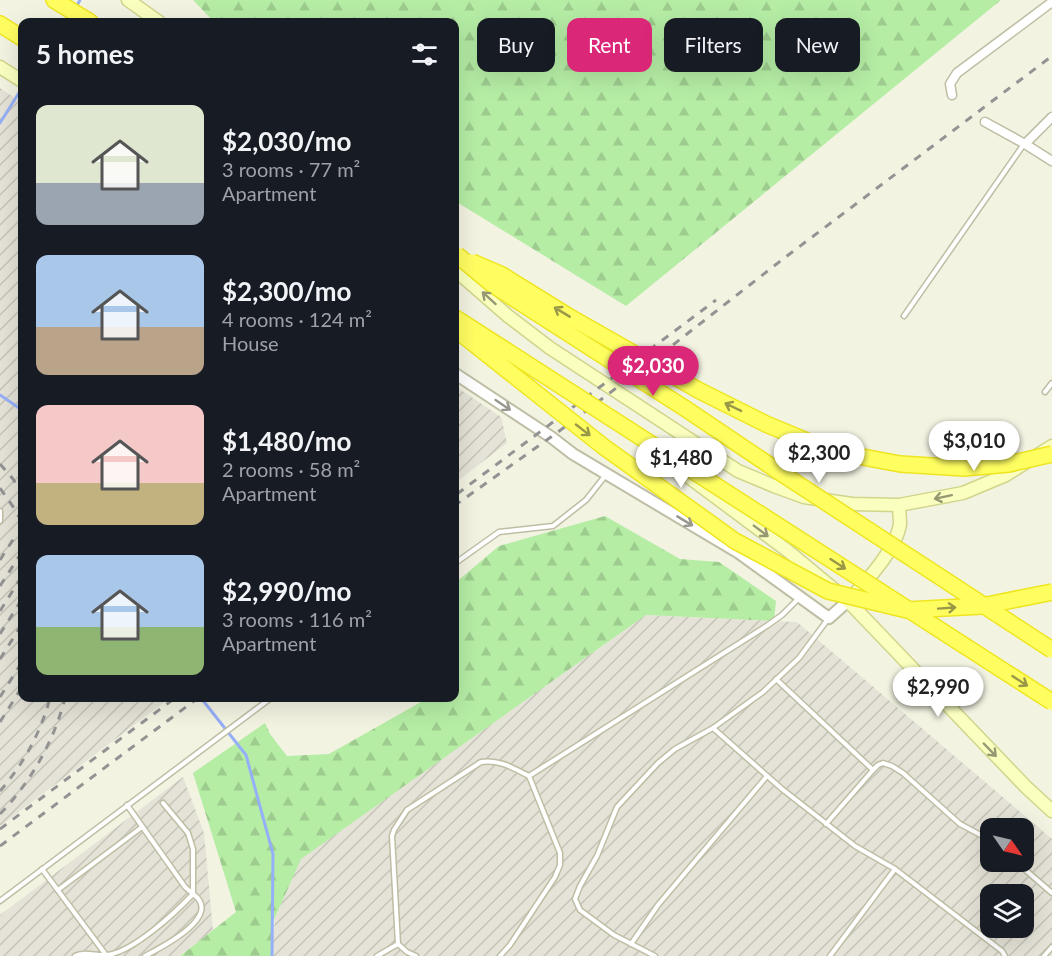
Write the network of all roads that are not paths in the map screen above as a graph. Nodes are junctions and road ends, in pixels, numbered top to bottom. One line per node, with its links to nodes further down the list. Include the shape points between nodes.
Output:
1 (54, 0): 4 (highway)
2 (128, 0): 5 (main road)
3 (1052, 2): 8 (street, via 957,73 950,84)
4 (83, 18)
5 (153, 18)
6 (5, 70): 7 (main road)
7 (18, 78)
8 (952, 95)
9 (1052, 117): 11 (street)
10 (985, 122): 11 (street)
11 (1025, 144): 12 (street); 16 (lane)
12 (1052, 161)
13 (459, 260): 24 (highway, one-way to 13, bridge, via 1009,464 964,468 900,464 831,452 700,391 502,275)
14 (459, 262): 34 (highway, bridge)
15 (459, 263): 26 (main road, one-way to 15, via 852,504 804,496 738,471 550,348 508,316)
16 (904, 316)
17 (459, 320): 37 (highway, one-way to 37, bridge)
18 (459, 330): 32 (main road, one-way to 32, via 525,363 666,460)
19 (459, 331): 30 (highway, one-way to 30, bridge, via 604,447 735,541 828,591 908,610 982,606)
20 (459, 376): 25 (street, one-way to 25)
21 (1052, 383): 22 (lane)
22 (1045, 392)
23 (1052, 446): 26 (main road, one-way to 26, via 1006,476 963,493)
24 (1052, 454)
25 (608, 474): 29 (lane, via 586,500 553,526 499,532); 31 (street, one-way to 31, via 739,553)
26 (898, 505): 32 (main road, via 900,525 892,543 875,572)
27 (0, 511): 28 (lane)
28 (0, 521)
29 (459, 560)
30 (1052, 592)
31 (800, 597): 33 (street); 41 (lane, via 768,625)
32 (848, 601): 33 (street); 44 (main road, one-way to 44)
33 (829, 618): 35 (lane, via 799,658)
34 (1052, 650)
35 (776, 679): 38 (lane); 39 (lane)
36 (264, 702): 43 (lane)
37 (1052, 702)
38 (713, 728): 40 (lane); 56 (lane, via 675,749 617,807 575,899 580,910)
39 (873, 770): 45 (lane); 47 (lane, via 883,763 892,766 960,824)
40 (767, 776): 45 (lane); 56 (lane, via 658,905)
41 (529, 777): 55 (lane, via 500,762 481,762 407,810 392,836); 63 (lane, via 560,853 560,864)
42 (163, 803): 53 (lane, via 188,833 193,849)
43 (127, 805): 46 (lane); 48 (lane)
44 (1052, 811)
45 (826, 824): 49 (lane)
46 (142, 827): 51 (lane); 53 (lane)
47 (980, 835)
48 (42, 869): 51 (lane); 54 (lane)
49 (895, 869): 65 (lane); 66 (lane)
50 (1028, 872): 52 (lane)
51 (58, 890): 59 (lane)
52 (1052, 893)
53 (194, 894): 59 (lane, via 126,949); 60 (lane, via 202,905 199,918)
54 (0, 901)
55 (398, 944): 61 (lane); 62 (lane)
56 (631, 944): 64 (lane)
57 (1052, 947): 67 (lane)
58 (75, 956): 59 (lane)
59 (108, 956)
60 (145, 956)
61 (376, 956)
62 (416, 956)
63 (500, 956)
64 (655, 956)
65 (830, 956)
66 (1005, 956)
67 (1044, 956)

